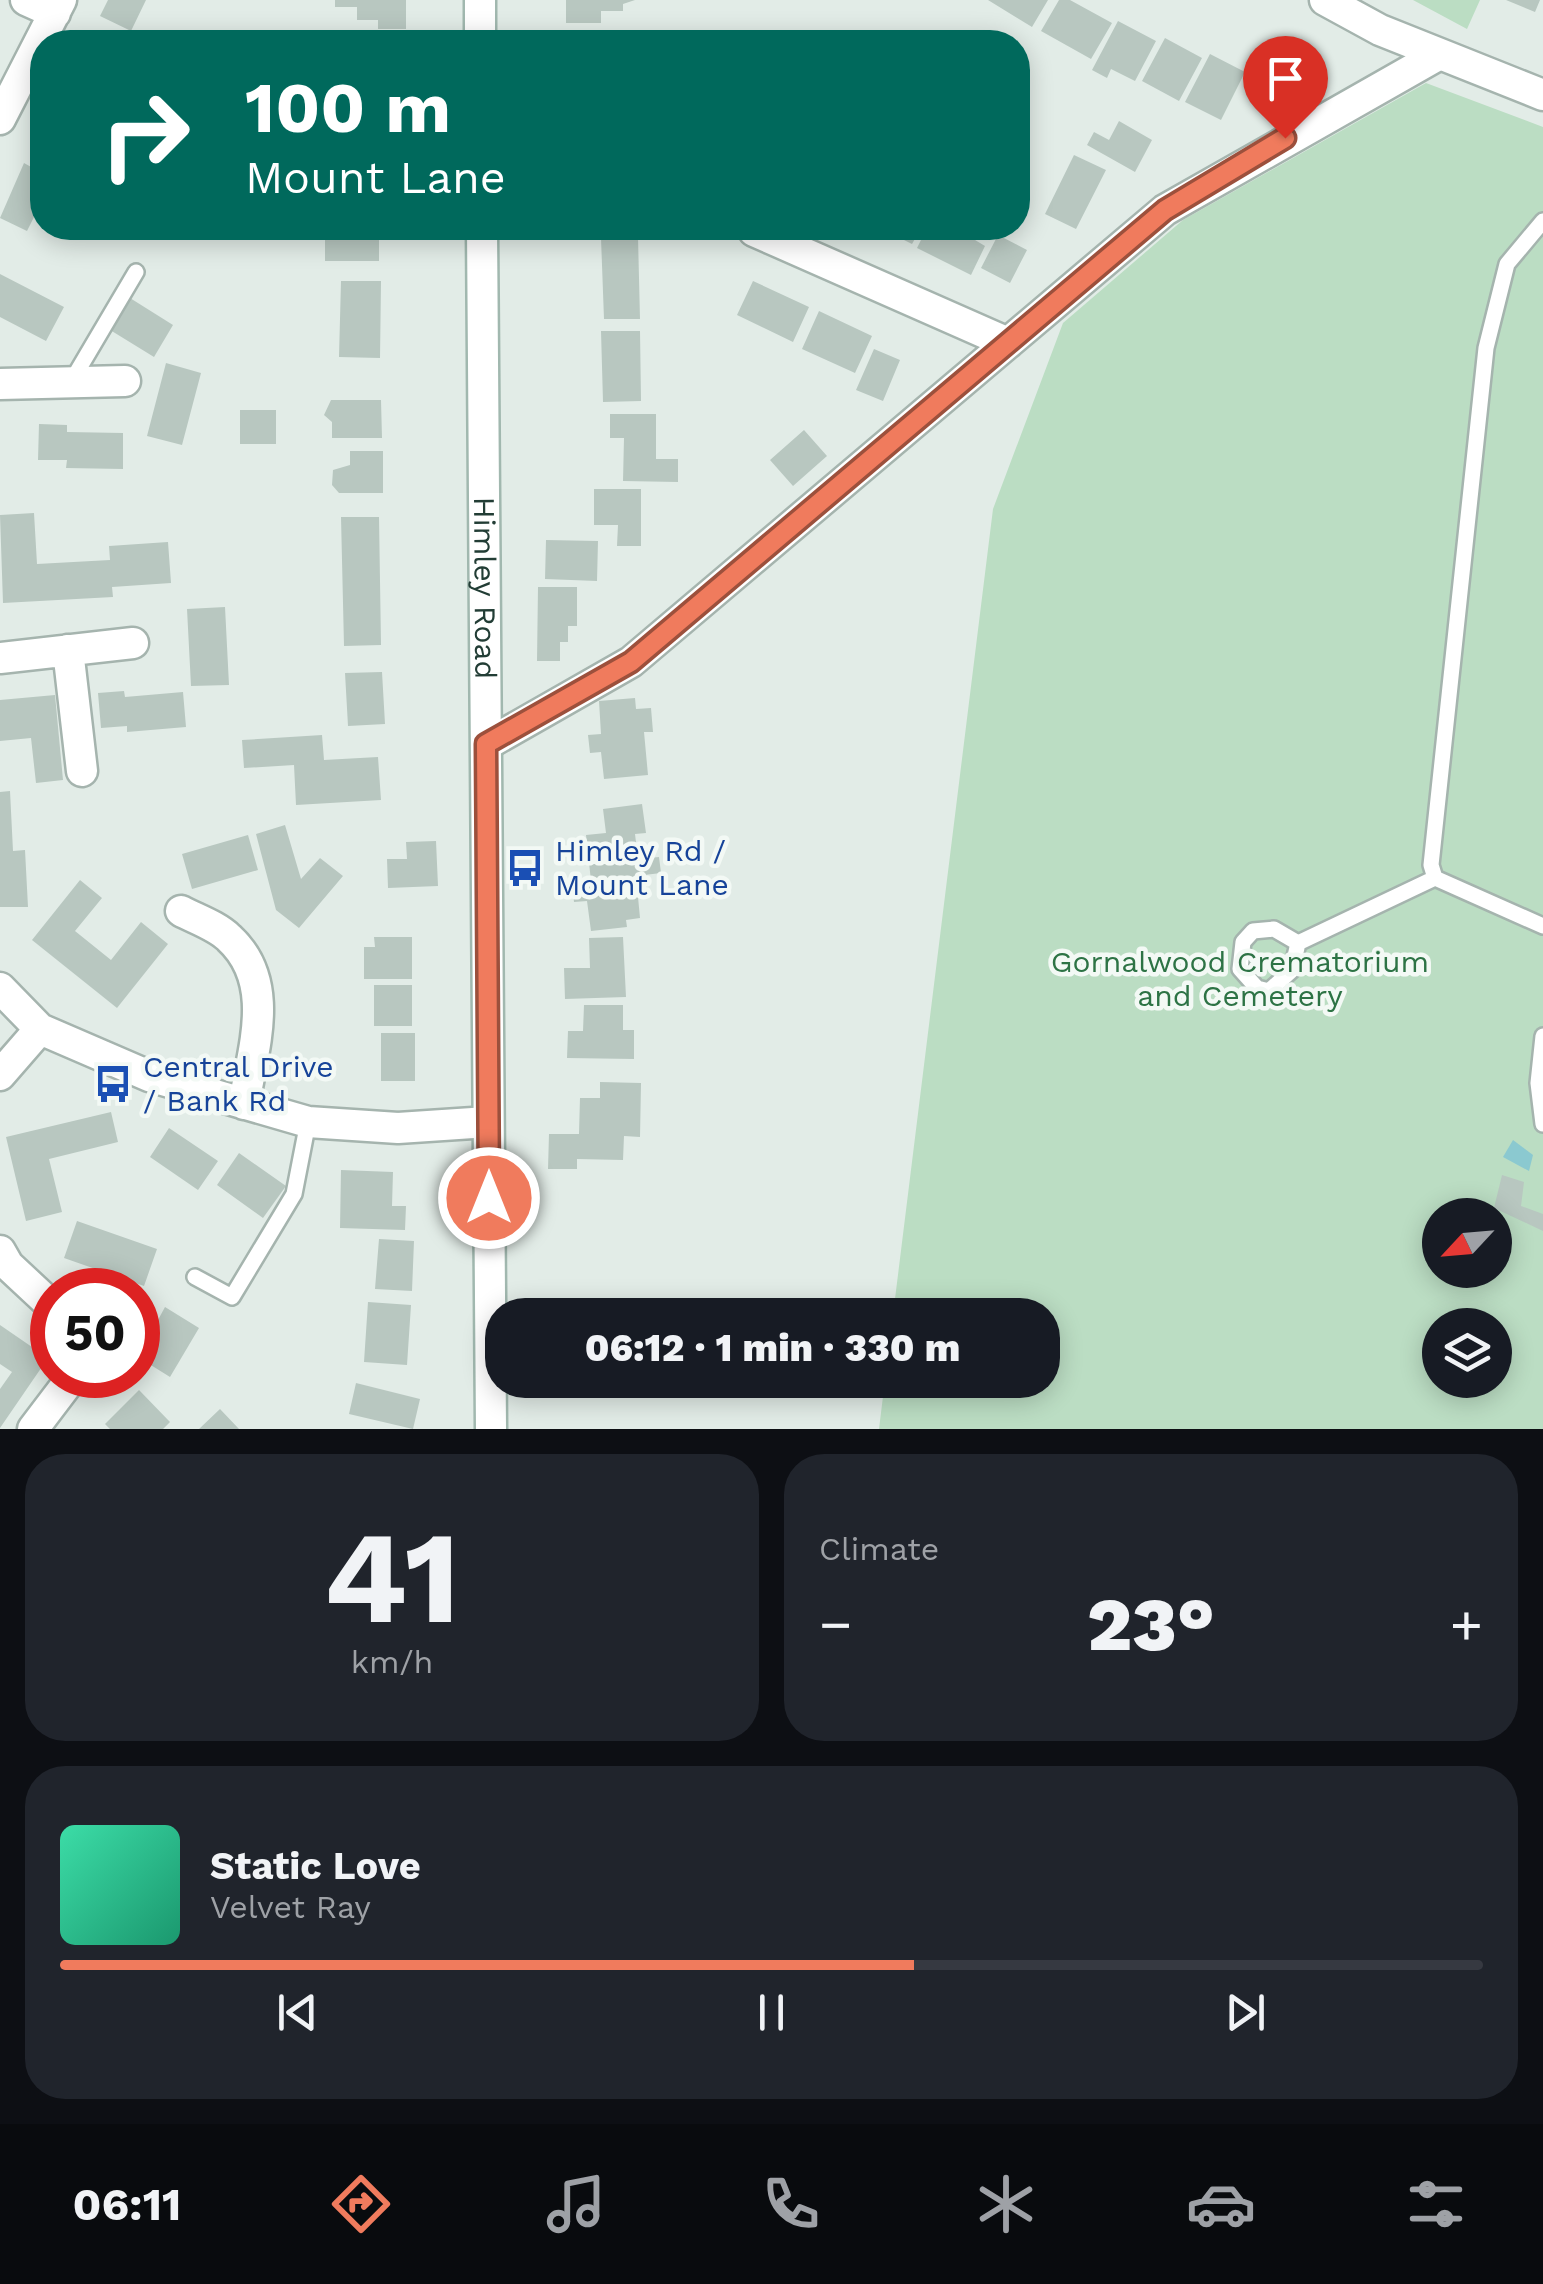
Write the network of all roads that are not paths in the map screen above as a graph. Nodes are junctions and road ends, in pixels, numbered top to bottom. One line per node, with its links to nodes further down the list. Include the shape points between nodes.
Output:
1 (26, 0): 4 (street)
2 (480, 0): 6 (street)
3 (1325, 0): 7 (street)
4 (58, 7): 5 (street)
5 (46, 30)
6 (480, 30)
7 (1438, 54): 9 (street); 15 (street, via 1165,210)
8 (30, 61): 10 (street)
9 (1543, 96)
10 (0, 119)
11 (1543, 221): 24 (lane, via 1507,264 1486,348 1431,865)
12 (482, 240): 22 (street, Himley Road)
13 (774, 240): 15 (street)
14 (136, 272): 17 (lane)
15 (1008, 343): 22 (street, via 631,662)
16 (125, 381): 17 (street)
17 (71, 382): 18 (street)
18 (0, 384)
19 (133, 643): 20 (street)
20 (68, 650): 21 (street); 23 (street)
21 (0, 658)
22 (486, 744): 34 (street, Himley Road)
23 (82, 771)
24 (1435, 878): 26 (lane); 27 (lane)
25 (181, 911): 32 (street, via 228,937 252,966 261,1000)
26 (1543, 926)
27 (1298, 944)
28 (0, 988): 29 (street)
29 (40, 1029): 31 (street); 32 (street, via 149,1076)
30 (1543, 1036): 35 (lane)
31 (0, 1075)
32 (244, 1104): 33 (street)
33 (308, 1122): 34 (street, via 398,1128); 37 (lane, via 294,1194 232,1297)
34 (488, 1122): 41 (street, Himley Road)
35 (1543, 1124)
36 (0, 1251): 38 (street)
37 (195, 1277)
38 (30, 1286)
39 (56, 1398): 40 (street)
40 (32, 1429)
41 (491, 1429)

